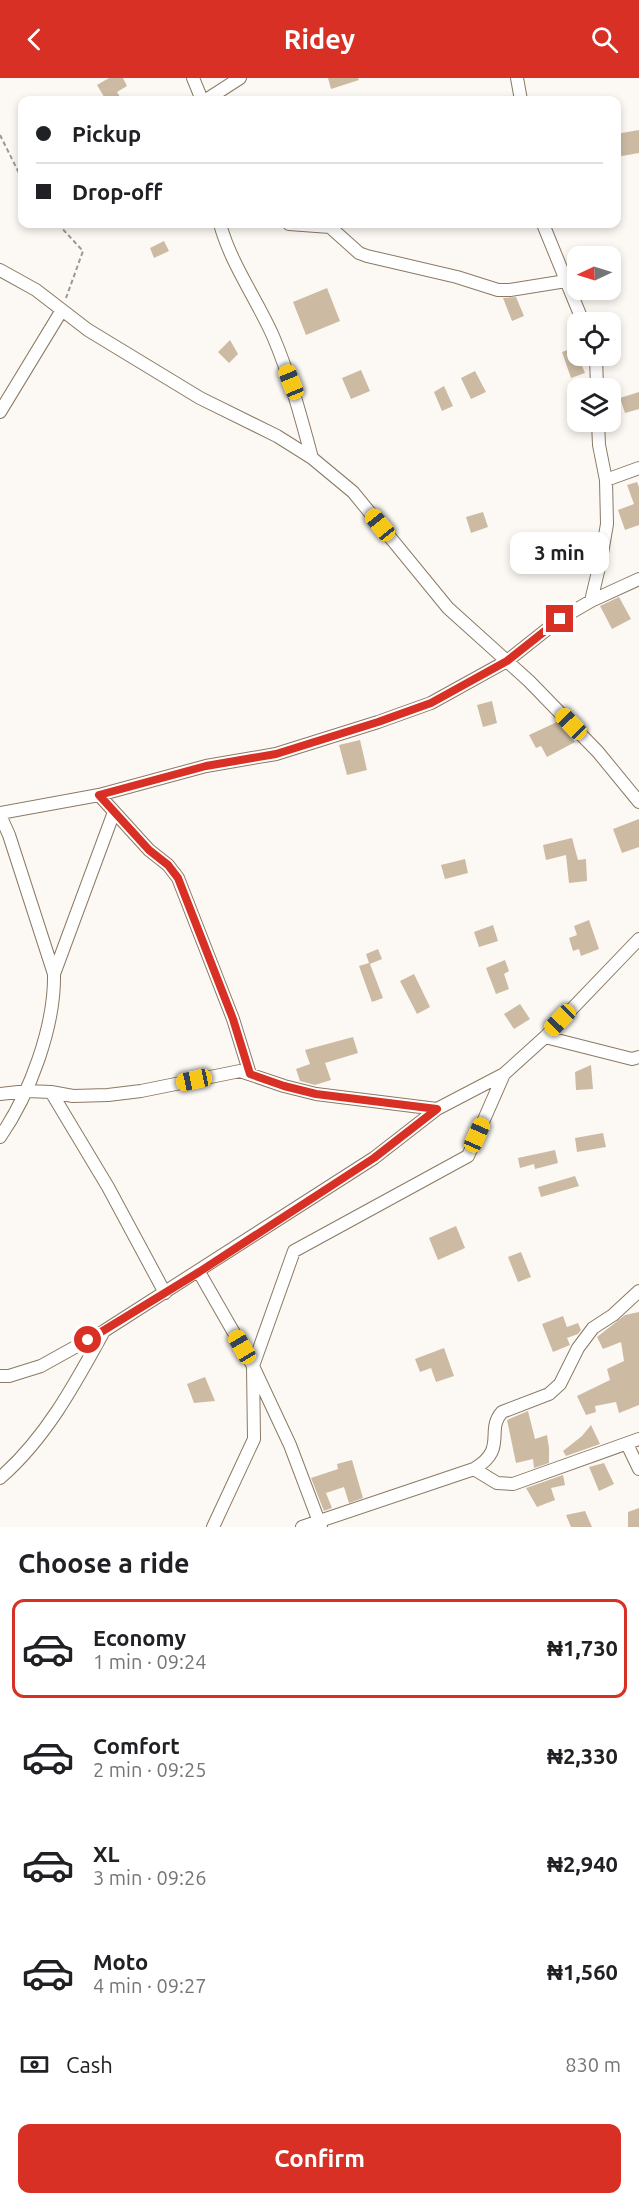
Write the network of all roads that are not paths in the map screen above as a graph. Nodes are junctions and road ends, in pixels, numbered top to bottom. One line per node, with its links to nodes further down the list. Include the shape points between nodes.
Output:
1 (193, 78): 4 (street)
2 (240, 78): 5 (street)
3 (517, 78): 6 (street)
4 (206, 96)
5 (213, 96)
6 (520, 96)
7 (221, 228): 16 (street, via 291,382)
8 (331, 228): 11 (street, via 367,256 498,290)
9 (545, 228): 11 (street)
10 (0, 270): 12 (street)
11 (566, 281): 13 (street)
12 (63, 310): 14 (street); 16 (street, via 88,330 200,398)
13 (579, 312)
14 (0, 412)
15 (598, 432): 18 (street)
16 (312, 458): 21 (street, via 353,492 448,608)
17 (639, 468): 18 (street)
18 (606, 480): 20 (street, via 607,524)
19 (639, 579): 20 (street)
20 (591, 601): 21 (street, via 560,619)
21 (507, 661): 22 (street, via 431,703 378,722 276,754 206,766); 23 (street, via 598,752)
22 (99, 795): 24 (street); 25 (street)
23 (639, 802)
24 (114, 812): 27 (street); 30 (street, via 178,878 233,1019)
25 (0, 814): 27 (street)
26 (639, 939): 28 (street)
27 (54, 974): 32 (street, via 52,1011)
28 (544, 1037): 29 (street, via 632,1059); 31 (street)
29 (639, 1057)
30 (250, 1074): 33 (street, via 240,1071 108,1095); 35 (street, via 316,1094)
31 (504, 1074): 35 (street); 41 (street, via 468,1156 294,1251)
32 (27, 1091): 33 (street); 34 (street); 36 (street)
33 (51, 1092): 39 (street)
34 (0, 1094)
35 (437, 1109): 37 (street, via 374,1158)
36 (0, 1137)
37 (199, 1272): 39 (street); 41 (street)
38 (639, 1291): 44 (street, via 593,1328 578,1348 561,1384 549,1394 497,1417 494,1449)
39 (165, 1293): 40 (street)
40 (104, 1331): 42 (street, via 41,1366); 46 (street, via 60,1409)
41 (253, 1366): 47 (street, via 290,1445); 48 (street, via 254,1439)
42 (0, 1376)
43 (633, 1442): 44 (street, via 513,1484 497,1483); 45 (street)
44 (474, 1469): 47 (street)
45 (639, 1469)
46 (0, 1478)
47 (319, 1524): 49 (street)
48 (213, 1527)
49 (303, 1527)

